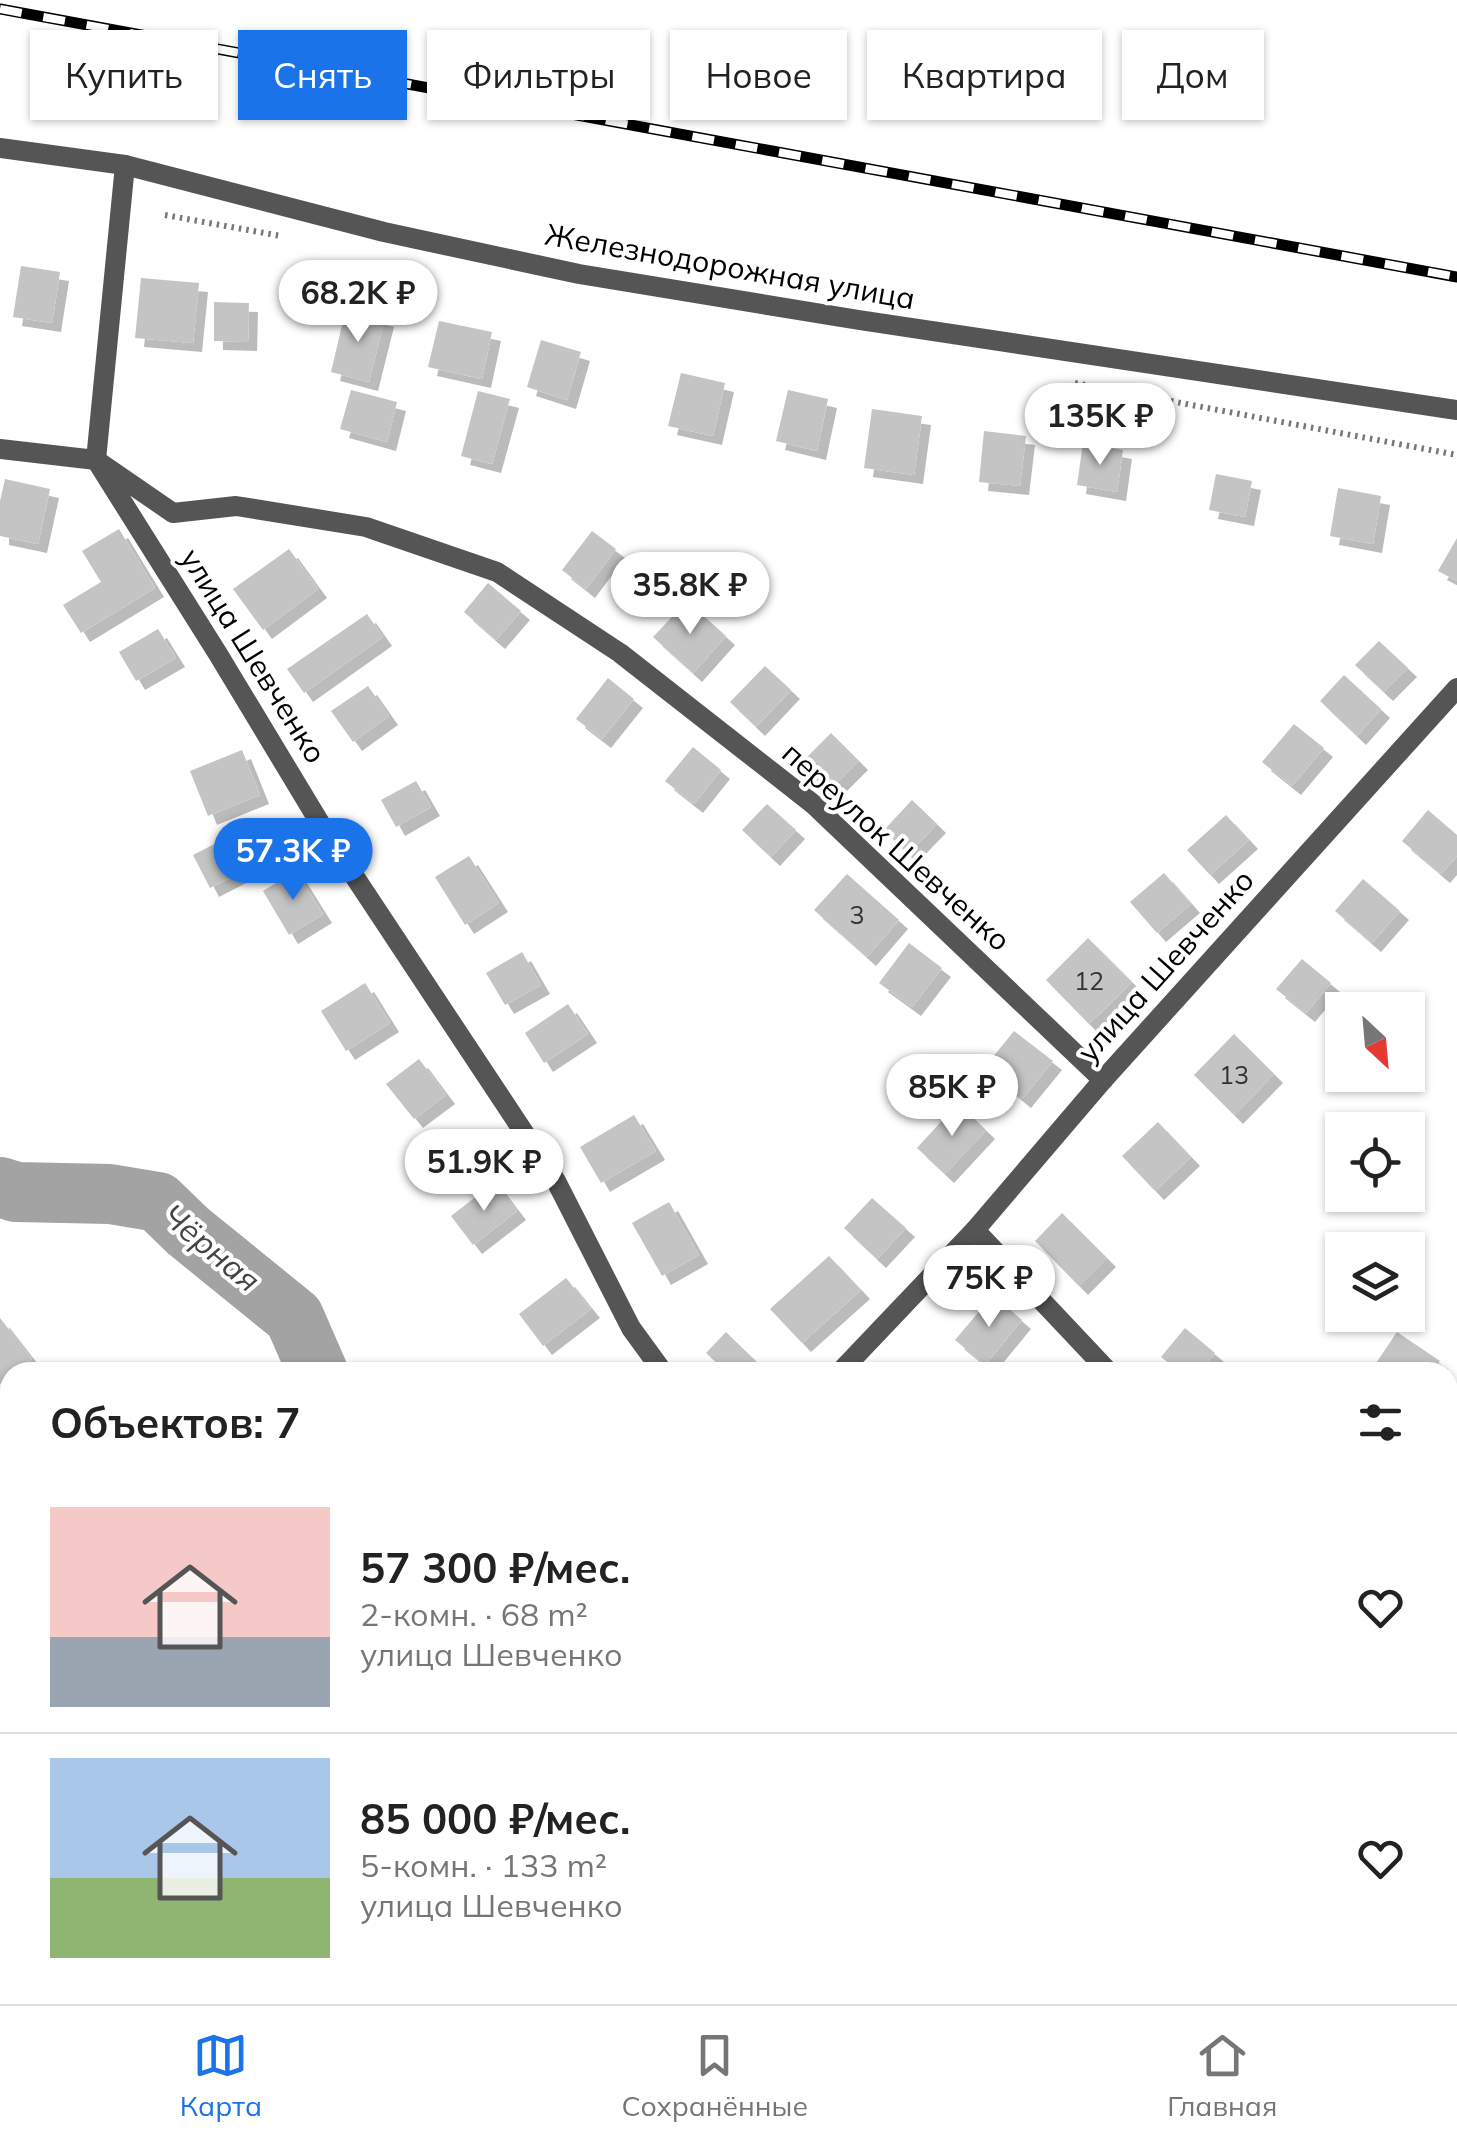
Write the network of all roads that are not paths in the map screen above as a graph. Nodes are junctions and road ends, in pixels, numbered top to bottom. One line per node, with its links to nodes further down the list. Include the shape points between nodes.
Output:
1 (0, 148): 2 (street, Железнодорожная улица)
2 (125, 166): 3 (street, Железнодорожная улица, via 579,274); 5 (street)
3 (1457, 410)
4 (0, 448): 5 (street)
5 (96, 460): 7 (street, переулок Шевченко, via 173,513 236,506 366,527 497,572 620,653 813,804); 9 (street, улица Шевченко, via 329,838 556,1181)
6 (1457, 688): 7 (street, улица Шевченко)
7 (1103, 1080): 8 (street, улица Шевченко)
8 (975, 1230): 10 (street, улица Шевченко); 11 (street)
9 (655, 1362)
10 (850, 1362)
11 (1100, 1362)

